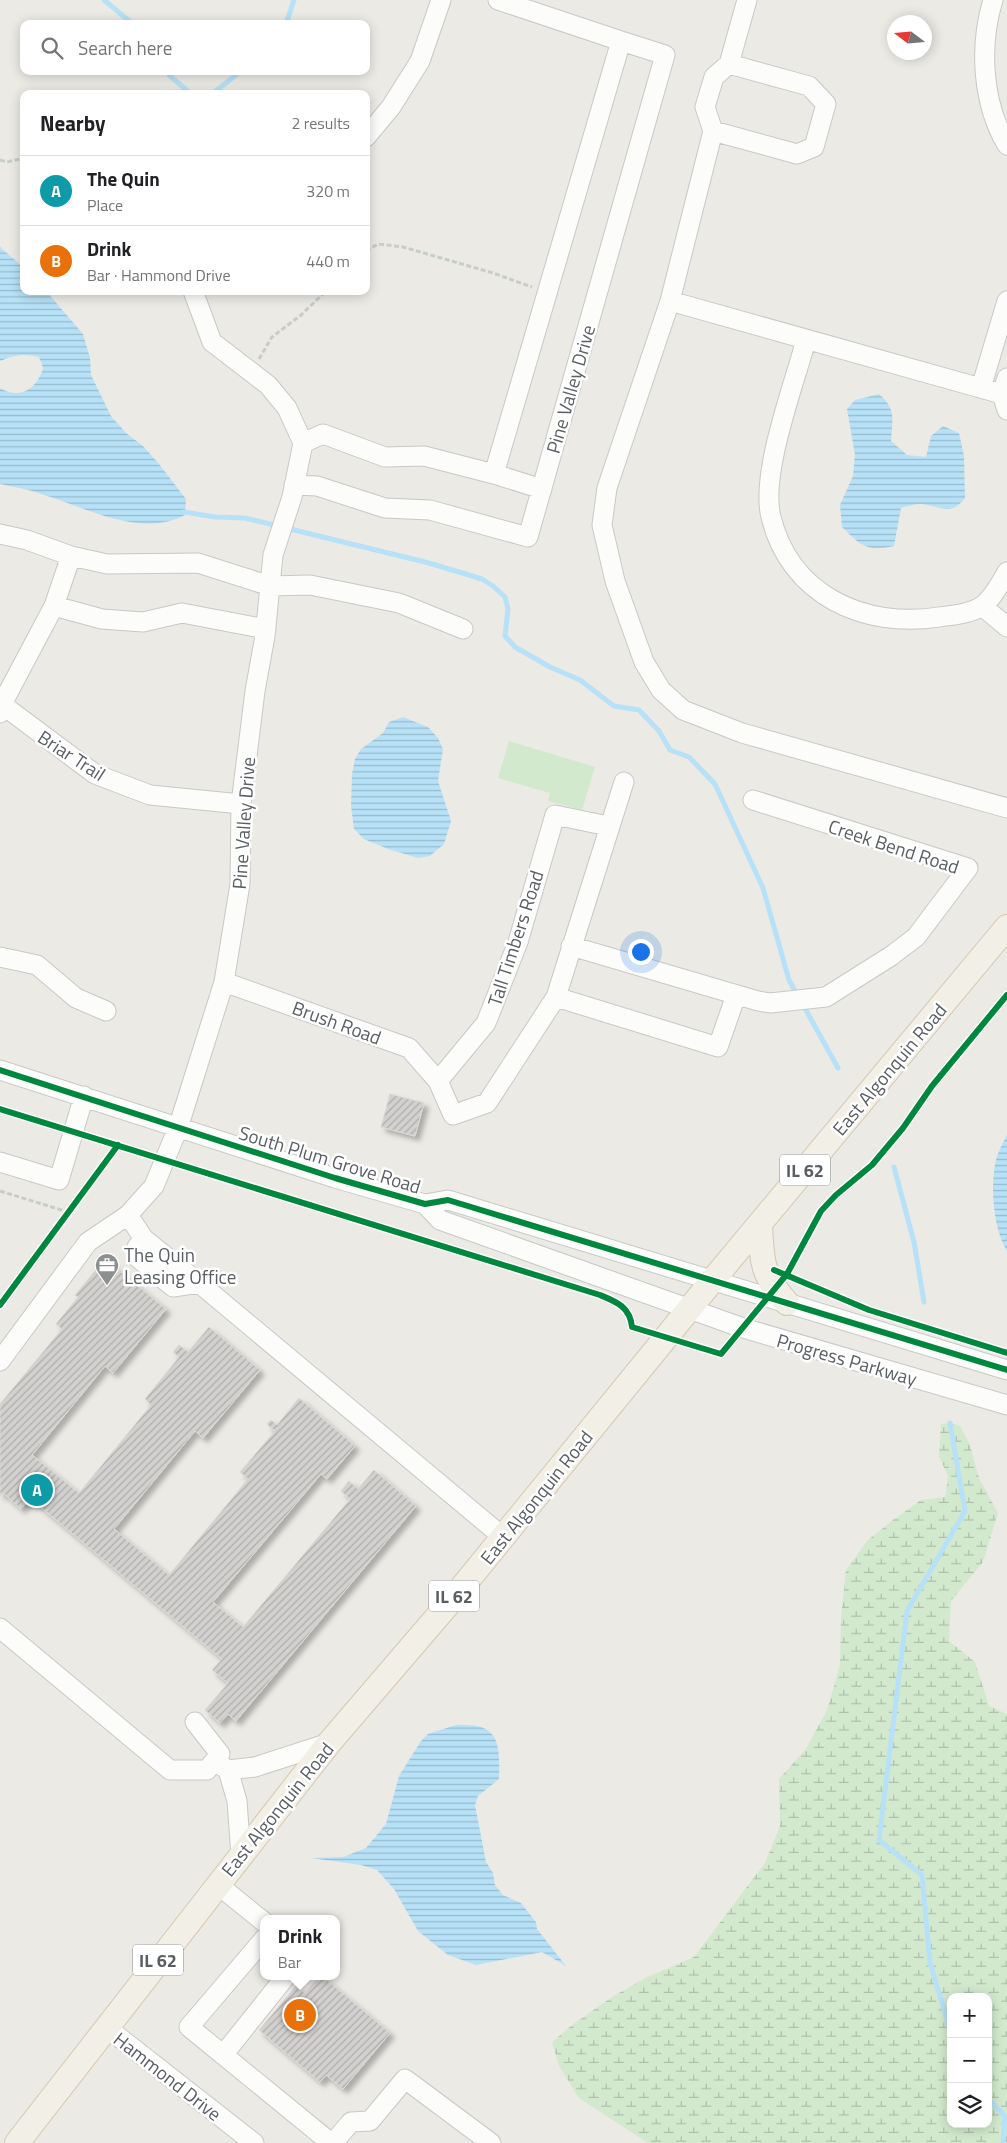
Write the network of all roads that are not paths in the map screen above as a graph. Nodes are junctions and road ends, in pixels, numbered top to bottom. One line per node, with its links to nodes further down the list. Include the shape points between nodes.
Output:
1 (441, 0): 8 (street, via 420,61 391,107)
2 (498, 0): 5 (street, Pine Valley Drive)
3 (747, 0): 6 (street)
4 (993, 0): 9 (street, via 987,29 988,100)
5 (621, 41): 17 (street); 18 (street, Pine Valley Drive, via 665,55)
6 (729, 64): 7 (street, via 714,77 705,107); 7 (street, via 809,86 826,104 814,147 797,154)
7 (713, 131): 11 (street)
8 (370, 132)
9 (1007, 145)
10 (194, 295): 16 (street, via 212,342 268,385 287,408)
11 (670, 301): 13 (street); 33 (street, via 607,488 602,525 615,581 644,662 661,690 683,710 742,733)
12 (1007, 301): 14 (street)
13 (806, 340): 14 (street); 25 (street, via 770,469 768,491 770,515 776,533 795,568 831,601 864,614 918,621 966,613)
14 (981, 388): 15 (street)
15 (1005, 394)
16 (303, 442): 17 (street, via 323,434 385,456 424,456); 19 (street, Pine Valley Drive)
17 (494, 474): 18 (street)
18 (542, 489): 19 (street, Pine Valley Drive, via 528,537 430,510 385,508 317,486)
19 (293, 491): 23 (street, Pine Valley Drive, via 274,555)
20 (0, 534): 21 (street, via 28,540)
21 (71, 556): 23 (street, via 107,564 198,563); 24 (street)
22 (1007, 572): 25 (street, via 997,590)
23 (270, 586): 27 (street, Pine Valley Drive); 28 (street, via 310,585 399,603)
24 (54, 606): 27 (street, via 102,619 143,622 182,614); 29 (street)
25 (982, 606): 26 (street)
26 (1007, 627)
27 (266, 629): 32 (street, Pine Valley Drive)
28 (463, 629)
29 (1, 706): 32 (street, Briar Trail, via 95,774 150,796)
30 (624, 782): 34 (street)
31 (753, 800): 39 (street, Creek Bend Road, via 968,868 916,937 826,997 770,1003)
32 (241, 804): 38 (street, Pine Valley Drive, via 240,884)
33 (1007, 808)
34 (608, 826): 36 (street); 43 (street, Tall Timbers Road, via 555,815 518,942 486,1023)
35 (1007, 927): 49 (main road, East Algonquin Road / IL 62)
36 (571, 946): 39 (street, Creek Bend Road); 40 (street)
37 (0, 957): 41 (street, via 37,965 76,998)
38 (224, 982): 43 (street, Brush Road, via 409,1048); 45 (street, Pine Valley Drive)
39 (736, 995): 40 (street, via 718,1047)
40 (556, 997): 43 (street, via 486,1103 452,1115)
41 (106, 1011)
42 (0, 1070): 44 (street, South Plum Grove Road)
43 (438, 1081)
44 (84, 1096): 45 (street, South Plum Grove Road); 46 (street, via 59,1180)
45 (178, 1128): 47 (street, South Plum Grove Road); 48 (street, Pine Valley Drive, via 154,1186)
46 (0, 1162)
47 (425, 1204): 50 (street, South Plum Grove Road, via 448,1200); 52 (street, South Plum Grove Road, via 440,1220)
48 (128, 1214): 53 (street, Pine Valley Drive, via 88,1242); 56 (street, via 144,1238)
49 (760, 1224): 50 (main road, East Algonquin Road / IL 62); 51 (main road, via 763,1266 774,1288)
50 (712, 1281): 51 (street, Progress Parkway); 52 (main road, East Algonquin Road / IL 62)
51 (787, 1303): 54 (street, Progress Parkway)
52 (689, 1309): 55 (street, Progress Parkway, via 742,1328); 56 (main road, East Algonquin Road / IL 62)
53 (0, 1361)
54 (1007, 1370)
55 (1007, 1405)
56 (504, 1537): 59 (main road, East Algonquin Road / IL 62)
57 (0, 1628): 60 (street, via 170,1770 207,1770)
58 (195, 1722): 60 (street, via 220,1754)
59 (329, 1743): 60 (street, via 255,1767); 61 (main road, East Algonquin Road / IL 62)
60 (221, 1766): 61 (street, via 237,1801)
61 (241, 1856): 62 (main road, East Algonquin Road / IL 62)
62 (217, 1884): 63 (street); 66 (main road, East Algonquin Road / IL 62)
63 (260, 1919)
64 (260, 1944): 67 (street, via 189,2027)
65 (283, 1980): 67 (street)
66 (106, 2027): 68 (main road, East Algonquin Road / IL 62); 69 (street, Hammond Drive)
67 (223, 2055): 70 (street)
68 (17, 2143)
69 (254, 2143)
70 (332, 2143): 71 (street, via 351,2122 370,2121 405,2079)
71 (491, 2143)

